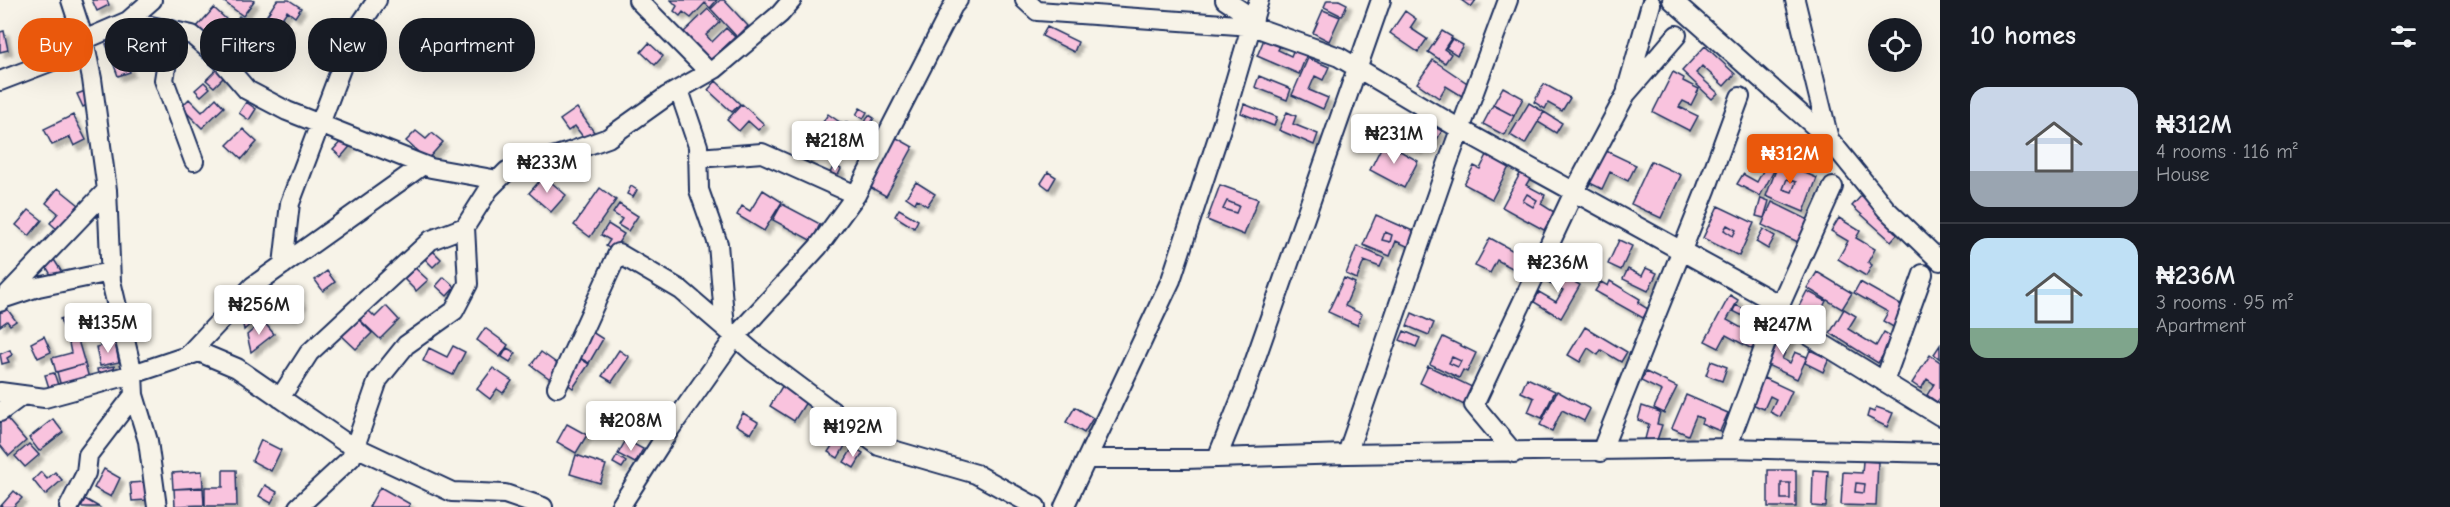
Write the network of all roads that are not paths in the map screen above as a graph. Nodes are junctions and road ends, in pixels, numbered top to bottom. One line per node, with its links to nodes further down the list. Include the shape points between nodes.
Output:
1 (71, 0): 15 (street)
2 (152, 0): 16 (street)
3 (377, 0): 29 (street, via 354,34)
4 (638, 0): 24 (street)
5 (792, 0): 24 (street)
6 (958, 0): 39 (street)
7 (1025, 0): 17 (street, via 1037,11)
8 (1225, 0): 17 (street)
9 (1259, 0): 17 (street)
10 (1381, 0): 20 (street)
11 (1508, 0): 30 (street)
12 (1672, 0): 31 (street)
13 (1795, 0): 31 (street)
14 (1651, 4): 27 (street)
15 (77, 18)
16 (131, 18)
17 (1253, 22): 20 (street); 66 (street, via 1171,280)
18 (188, 34): 29 (street, via 222,61 247,90)
19 (1677, 35): 27 (street)
20 (1356, 67): 30 (street); 65 (street, via 1246,386)
21 (23, 72): 25 (street)
22 (91, 72): 37 (street)
23 (165, 72): 33 (street, via 164,80)
24 (710, 72): 26 (street)
25 (0, 81)
26 (679, 90): 32 (street, via 698,146); 35 (street, via 608,138 507,171)
27 (1626, 94): 38 (street)
28 (1740, 97): 41 (street)
29 (320, 124): 34 (street); 43 (street, via 290,203)
30 (1460, 129): 38 (street); 64 (street)
31 (1829, 139): 42 (street, via 1886,209)
32 (698, 158): 39 (street, via 762,153); 48 (street, via 699,190 718,244)
33 (194, 161)
34 (423, 165): 35 (street); 43 (street)
35 (498, 180): 40 (street)
36 (1833, 187): 47 (street)
37 (107, 190): 44 (street); 46 (street)
38 (1575, 190): 41 (street); 62 (street, via 1474,405)
39 (856, 195): 48 (street, via 818,248)
40 (465, 227): 56 (street, via 431,240 309,353); 59 (street, via 468,284 454,312 405,345 378,381)
41 (1682, 250): 47 (street); 61 (street)
42 (1940, 261)
43 (283, 265): 49 (street, via 254,286)
44 (110, 272): 46 (street, via 38,287); 50 (street)
45 (1923, 274): 51 (street)
46 (2, 300)
47 (1780, 305): 51 (street, via 1787,322); 60 (street)
48 (730, 333): 52 (street, via 681,290 618,253); 71 (street); 72 (street, via 879,446 976,474)
49 (186, 357): 50 (street); 56 (street, via 199,352 237,368)
50 (133, 374): 54 (street, via 45,398); 55 (street)
51 (1884, 382): 58 (street)
52 (557, 387)
53 (0, 392): 54 (street)
54 (24, 395): 57 (street)
55 (134, 395): 67 (street, via 88,455 86,472); 68 (street, via 148,441)
56 (280, 398): 59 (street)
57 (0, 412)
58 (1940, 416)
59 (355, 446): 69 (street, via 351,458); 70 (street, via 452,492 505,494)
60 (1727, 448): 61 (street); 63 (street)
61 (1601, 452): 62 (street)
62 (1514, 453): 64 (street)
63 (1940, 453)
64 (1347, 454): 65 (street)
65 (1217, 458): 66 (street)
66 (1087, 459): 73 (street)
67 (69, 507)
68 (157, 507)
69 (298, 507)
70 (543, 507)
71 (620, 507)
72 (1036, 507)
73 (1064, 507)

